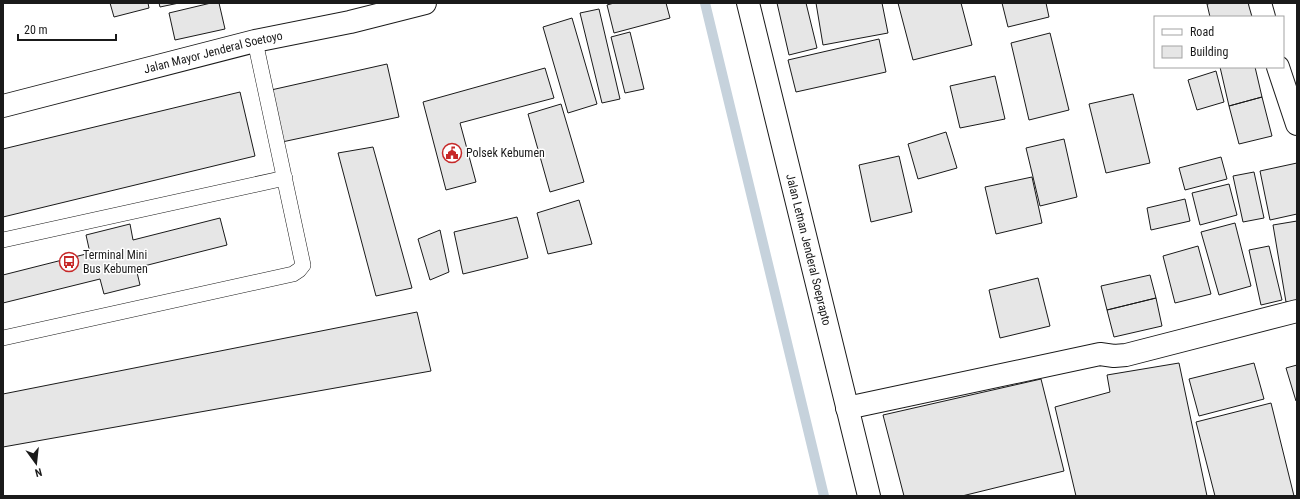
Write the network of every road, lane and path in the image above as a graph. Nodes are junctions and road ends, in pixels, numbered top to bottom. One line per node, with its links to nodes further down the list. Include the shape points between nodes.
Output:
1 (425, 3): 5 (street, Jalan Mayor Jenderal Soetoyo, via 350,22)
2 (748, 3): 13 (street, Jalan Letnan Jenderal Soeprapto)
3 (1260, 3): 4 (street)
4 (1264, 16)
5 (255, 41): 7 (street, Jalan Mayor Jenderal Soetoyo); 9 (lane)
6 (1278, 68): 8 (street)
7 (3, 106)
8 (1297, 124)
9 (285, 178): 10 (lane); 12 (lane, via 303,265 293,274)
10 (3, 240)
11 (1297, 311): 13 (street, via 1126,356 1100,354)
12 (3, 338)
13 (847, 408): 14 (street, Jalan Letnan Jenderal Soeprapto)
14 (869, 496)

